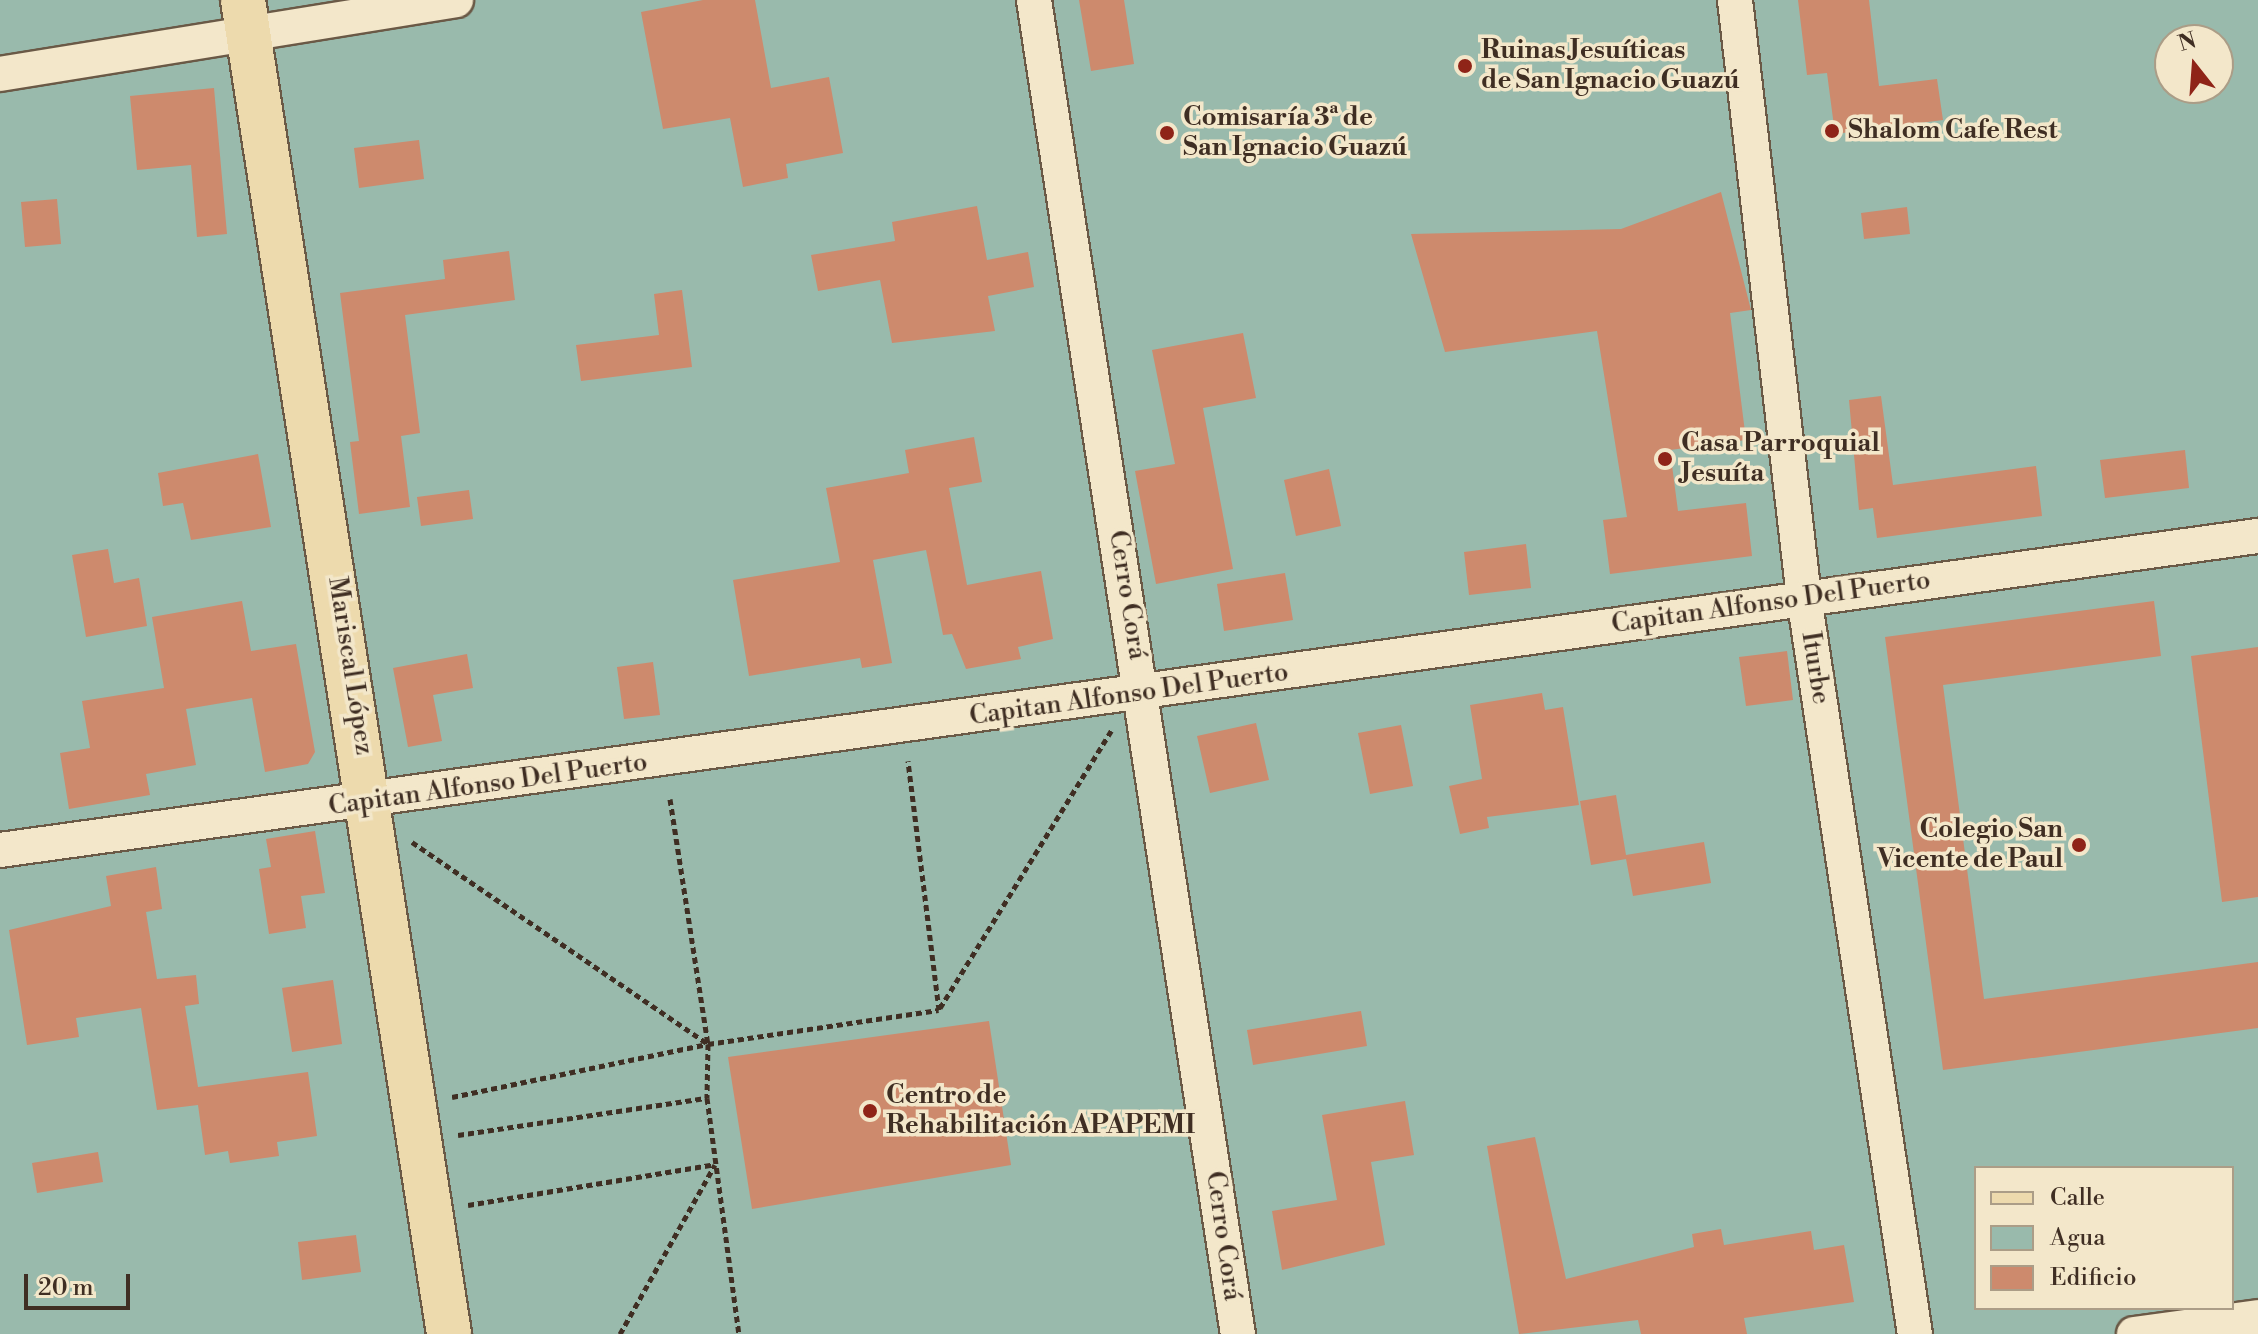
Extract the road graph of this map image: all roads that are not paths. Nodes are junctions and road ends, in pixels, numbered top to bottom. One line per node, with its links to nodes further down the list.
1 (456, 0): 4 (street)
2 (1034, 0): 8 (street, Cerro Corá)
3 (1735, 0): 7 (street, Iturbe)
4 (245, 18): 5 (street); 9 (main road, Mariscal López)
5 (0, 74)
6 (2258, 536): 7 (street, Capitan Alfonso Del Puerto)
7 (1804, 597): 8 (street, Capitan Alfonso Del Puerto); 14 (street, Iturbe)
8 (1143, 693): 9 (street, Capitan Alfonso Del Puerto); 13 (street, Cerro Corá)
9 (372, 802): 10 (street, Capitan Alfonso Del Puerto); 12 (main road, Mariscal López)
10 (0, 850)
11 (2258, 1317): 15 (street)
12 (449, 1334)
13 (1238, 1334)
14 (1915, 1334)
15 (2134, 1334)

